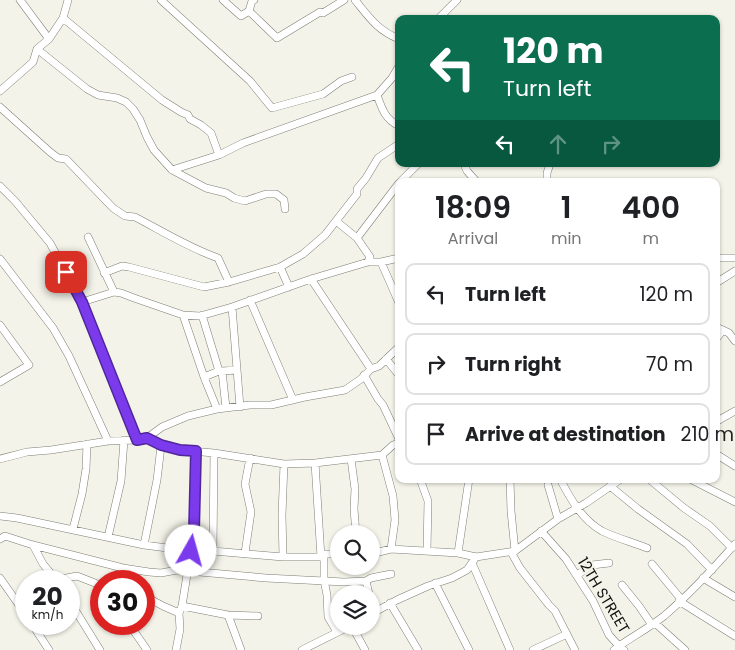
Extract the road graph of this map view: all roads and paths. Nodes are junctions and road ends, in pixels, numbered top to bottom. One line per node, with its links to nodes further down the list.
1 (20, 0): 13 (street)
2 (68, 0): 11 (street)
3 (161, 0): 16 (street)
4 (223, 0): 9 (street)
5 (254, 0): 9 (street)
6 (344, 0): 9 (street)
7 (355, 0): 12 (street)
8 (457, 0): 10 (street)
9 (249, 12)
10 (442, 15)
11 (63, 18): 13 (street); 22 (street)
12 (395, 37)
13 (48, 39): 14 (street)
14 (37, 49): 17 (street); 25 (street)
15 (395, 73): 18 (street)
16 (352, 78)
17 (0, 91)
18 (377, 95): 20 (street); 22 (street)
19 (0, 107): 45 (street)
20 (395, 123)
21 (395, 147): 31 (street)
22 (219, 154): 25 (street)
23 (415, 167): 26 (street)
24 (465, 167): 27 (street)
25 (172, 170): 30 (street)
26 (404, 178)
27 (473, 178)
28 (0, 186): 50 (street)
29 (395, 189): 33 (street)
30 (285, 209)
31 (336, 221): 33 (street); 40 (street)
32 (88, 237): 42 (street)
33 (357, 238): 38 (street)
34 (720, 258): 35 (street)
35 (735, 258)
36 (0, 259): 76 (street)
37 (395, 259): 39 (street)
38 (368, 262): 39 (street); 43 (street)
39 (381, 262): 48 (street)
40 (280, 267): 45 (street); 46 (street)
41 (735, 271): 44 (street)
42 (104, 273): 45 (street); 47 (street)
43 (311, 279): 46 (street); 59 (street)
44 (720, 280)
45 (229, 282)
46 (289, 287): 49 (street)
47 (114, 292): 50 (street); 52 (street)
48 (395, 294)
49 (250, 300): 51 (street); 66 (street)
50 (82, 302): 75 (street)
51 (232, 307): 53 (street); 60 (street)
52 (183, 315): 53 (street); 64 (street)
53 (202, 315): 62 (street)
54 (0, 326): 65 (street)
55 (720, 328): 56 (street)
56 (735, 341)
57 (395, 351): 58 (street)
58 (386, 359): 59 (street); 61 (street)
59 (371, 369): 63 (street)
60 (237, 370): 62 (street); 67 (street)
61 (395, 370)
62 (220, 371): 64 (street); 69 (street)
63 (364, 375): 66 (street); 72 (street)
64 (204, 377): 68 (street)
65 (0, 382)
66 (293, 400): 67 (street)
67 (240, 407): 69 (street)
68 (217, 408): 69 (street); 73 (street)
69 (226, 408)
70 (735, 411): 71 (street)
71 (720, 419)
72 (395, 430)
73 (147, 438): 75 (street); 77 (street)
74 (124, 440): 75 (street); 76 (street); 106 (street)
75 (137, 440)
76 (108, 441): 78 (street)
77 (155, 442): 80 (street); 109 (street)
78 (87, 444): 85 (street); 104 (street)
79 (395, 444): 82 (street)
80 (196, 451): 81 (street); 115 (street)
81 (214, 453): 84 (street); 113 (street)
82 (382, 454): 86 (street); 112 (street)
83 (720, 457): 89 (street)
84 (250, 458): 88 (street); 118 (street)
85 (0, 459)
86 (351, 459): 87 (street); 103 (street)
87 (315, 463): 88 (street); 121 (street)
88 (284, 464): 122 (street)
89 (735, 466)
90 (421, 483): 114 (street)
91 (467, 483): 119 (street)
92 (510, 483): 116 (street)
93 (562, 483): 100 (street)
94 (614, 483): 100 (street)
95 (616, 483): 127 (street)
96 (654, 483): 110 (street)
97 (698, 483): 99 (street)
98 (548, 486): 102 (street)
99 (735, 502)
100 (576, 508): 102 (street); 111 (street)
101 (0, 516): 104 (street)
102 (558, 519): 105 (street)
103 (355, 525)
104 (73, 529): 106 (street)
105 (541, 531): 116 (street); 130 (street, 12TH STREET)
106 (108, 537): 109 (street)
107 (0, 539): 108 (street)
108 (33, 545): 126 (street); 128 (street)
109 (144, 545): 115 (street)
110 (733, 546): 127 (street)
111 (647, 548)
112 (391, 549): 114 (street); 117 (street)
113 (213, 550): 115 (street); 118 (street)
114 (427, 550): 119 (street)
115 (191, 551): 128 (street)
116 (513, 551): 123 (street); 151 (street)
117 (380, 552)
118 (245, 553): 122 (street)
119 (458, 553): 123 (street)
120 (330, 555): 121 (street)
121 (322, 556): 122 (street); 133 (street)
122 (283, 557)
123 (474, 560): 135 (street); 168 (street)
124 (609, 563): 130 (street)
125 (652, 564): 140 (street)
126 (48, 570)
127 (712, 570): 132 (street)
128 (187, 572): 133 (street); 143 (street)
129 (391, 574): 134 (street)
130 (577, 575): 158 (street, 12TH STREET)
131 (0, 578): 139 (street)
132 (703, 578): 138 (street); 140 (street)
133 (324, 580): 134 (street); 149 (street)
134 (366, 581): 136 (street)
135 (435, 583): 142 (street); 167 (street)
136 (367, 585)
137 (622, 585): 150 (street)
138 (735, 597)
139 (15, 599)
140 (680, 600): 150 (street); 156 (street)
141 (155, 602): 145 (street)
142 (390, 603): 144 (street); 166 (street)
143 (182, 606): 145 (street); 146 (street)
144 (380, 608)
145 (179, 614): 162 (street)
146 (228, 615): 147 (street); 163 (street)
147 (258, 616)
148 (80, 618): 160 (street)
149 (330, 620)
150 (653, 624): 158 (street); 171 (street)
151 (567, 634): 169 (street); 170 (street)
152 (39, 635): 159 (street)
153 (137, 635): 161 (street)
154 (332, 635): 157 (street)
155 (356, 635): 165 (street)
156 (735, 636)
157 (311, 648): 164 (street)
158 (619, 649)
159 (49, 650)
160 (100, 650)
161 (147, 650)
162 (176, 650)
163 (241, 650)
164 (302, 650)
165 (365, 650)
166 (418, 650)
167 (469, 650)
168 (510, 650)
169 (534, 650)
170 (575, 650)
171 (685, 650)

